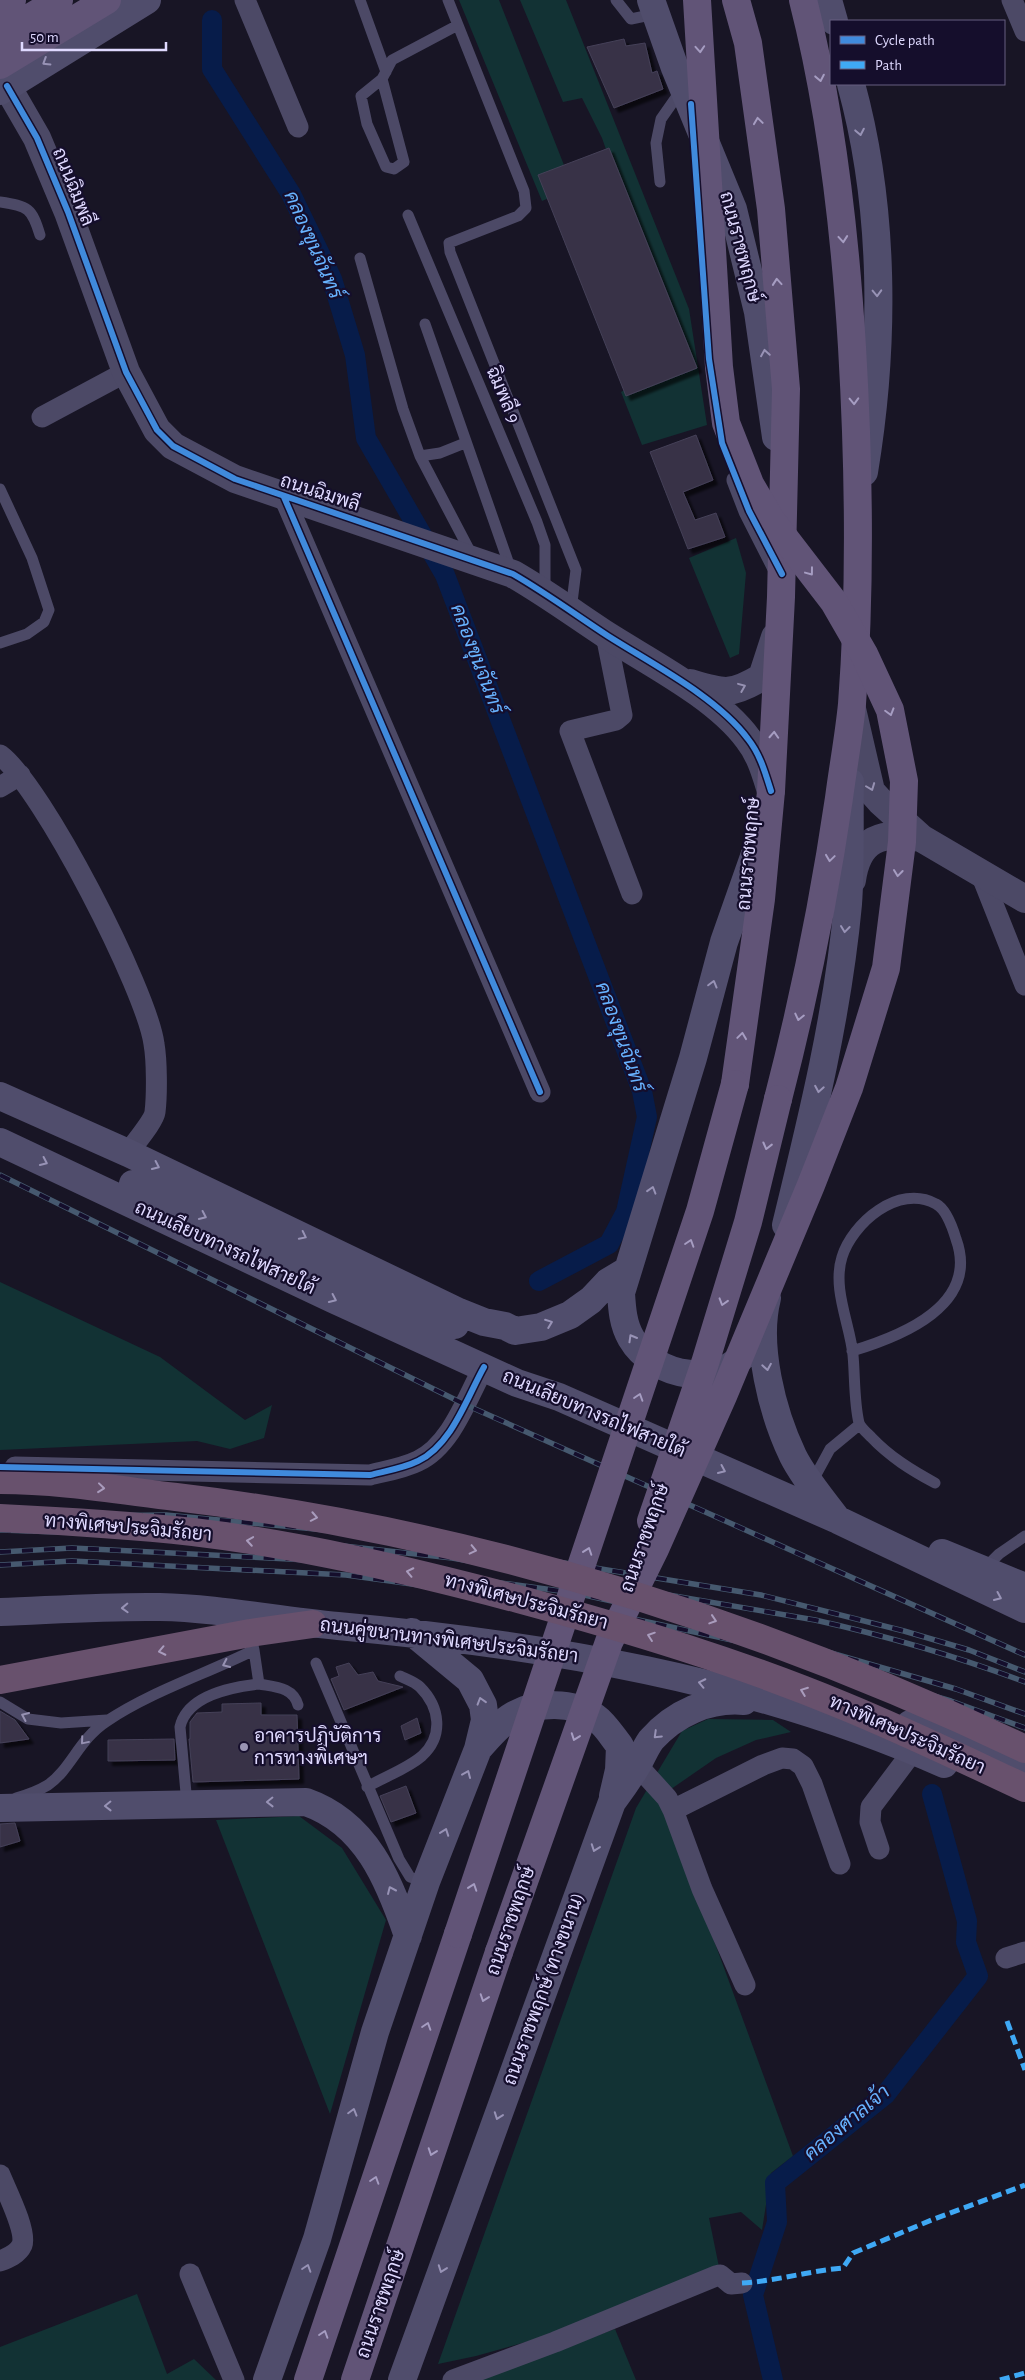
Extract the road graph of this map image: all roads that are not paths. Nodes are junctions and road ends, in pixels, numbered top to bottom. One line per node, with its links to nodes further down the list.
1 (12, 0): 14 (main road)
2 (59, 0): 19 (main road)
3 (107, 0): 21 (main road)
4 (147, 0): 21 (main road, one-way to 21)
5 (245, 0): 24 (street)
6 (360, 0): 20 (lane)
7 (448, 0): 16 (lane)
8 (616, 0): 15 (lane)
9 (697, 0): 87 (main road, one-way to 87, bridge)
10 (736, 0): 37 (main road, ถนนราชพฤกษ์, one-way to 10)
11 (803, 0): 17 (main road, ถนนราชพฤกษ์)
12 (828, 0): 17 (main road, ถนนราชพฤกษ์)
13 (1012, 0): 18 (street)
14 (0, 7)
15 (653, 7): 23 (main road, ถนนราชพฤกษ์)
16 (458, 25): 20 (lane); 43 (lane)
17 (822, 26): 38 (main road, ถนนราชพฤกษ์, one-way to 38)
18 (1025, 31)
19 (0, 36)
20 (384, 76): 20 (lane)
21 (2, 81): 31 (street, ถนนฉิมพลี)
22 (850, 85): 38 (main road, ถนนราชพฤกษ์, one-way to 38)
23 (687, 96): 25 (lane); 37 (main road, ถนนราชพฤกษ์, one-way to 23); 41 (street)
24 (298, 127)
25 (660, 182)
26 (0, 202): 28 (lane)
27 (408, 215): 42 (lane, ฉิมพลี 9)
28 (40, 235)
29 (360, 258): 34 (lane)
30 (424, 324): 33 (lane)
31 (126, 372): 32 (street); 36 (street, ถนนฉิมพลี)
32 (42, 417)
33 (465, 443): 34 (lane); 40 (lane)
34 (420, 456): 39 (lane)
35 (0, 489): 46 (lane)
36 (284, 497): 39 (street, ถนนฉิมพลี); 60 (street)
37 (784, 505): 41 (main road, ถนนราชพฤกษ์)
38 (858, 510): 48 (main road, ถนนราชพฤกษ์)
39 (469, 560): 40 (street, ถนนฉิมพลี)
40 (513, 574): 42 (street, ถนนฉิมพลี)
41 (782, 574): 44 (main road, ถนนราชพฤกษ์)
42 (545, 592): 43 (street, ถนนฉิมพลี)
43 (572, 610): 45 (street, ถนนฉิมพลี)
44 (780, 622): 47 (street, ถนนฉิมพลี, one-way to 44); 52 (main road, ถนนราชพฤกษ์, one-way to 44)
45 (606, 635): 47 (street, ถนนฉิมพลี); 56 (street)
46 (0, 642)
47 (679, 680): 52 (street, ถนนฉิมพลี)
48 (852, 706): 54 (street, one-way to 54); 58 (main road, ถนนราชพฤกษ์); 87 (main road, ถนนราชพฤกษ์, one-way to 87, bridge)
49 (0, 755): 50 (street)
50 (20, 775): 51 (street); 64 (street)
51 (0, 787)
52 (771, 791): 53 (main road, ถนนราชพฤกษ์)
53 (768, 818): 65 (main road, ถนนราชพฤกษ์, one-way to 53); 122 (main road, ถนนราชพฤกษ์, one-way to 53, bridge)
54 (921, 838): 55 (street); 58 (street)
55 (981, 874): 57 (street); 59 (street)
56 (632, 894)
57 (1025, 899)
58 (848, 903): 67 (main road, ถนนราชพฤกษ์, one-way to 67)
59 (1025, 984)
60 (540, 1092)
61 (0, 1096): 64 (main road)
62 (0, 1122): 66 (main road, one-way to 66)
63 (0, 1142): 70 (main road, ถนนเลียบทางรถไฟสายใต้, one-way to 70)
64 (128, 1152): 68 (main road, one-way to 68)
65 (628, 1270): 67 (main road, ถนนราชพฤกษ์, one-way to 65); 68 (main road, one-way to 65)
66 (402, 1309): 68 (main road); 71 (main road)
67 (762, 1319): 76 (main road, ถนนราชพฤกษ์, one-way to 76)
68 (515, 1331)
69 (852, 1351): 69 (lane); 72 (lane)
70 (484, 1367): 71 (main road, ถนนเลียบทางรถไฟสายใต้); 73 (street)
71 (559, 1397): 78 (main road, ถนนเลียบทางรถไฟสายใต้, one-way to 78)
72 (860, 1425): 75 (lane); 76 (lane)
73 (0, 1467)
74 (0, 1480): 98 (highway, ทางพิเศษประจิมรัถยา, one-way to 98, bridge)
75 (935, 1483)
76 (811, 1485): 78 (main road, ถนนราชพฤกษ์)
77 (0, 1518): 103 (highway, ทางพิเศษประจิมรัถยา, one-way to 77, bridge)
78 (848, 1525): 80 (main road); 82 (main road, ถนนเลียบทางรถไฟสายใต้, one-way to 82)
79 (1025, 1536): 80 (lane)
80 (984, 1569): 81 (main road)
81 (1025, 1587)
82 (1025, 1609)
83 (0, 1612): 84 (main road, ถนนคู่ขนานทางพิเศษประจิมรัถยา, one-way to 83)
84 (313, 1624): 85 (main road, ถนนคู่ขนานทางพิเศษประจิมรัถยา); 86 (highway)
85 (412, 1632): 93 (main road, ถนนคู่ขนานทางพิเศษประจิมรัถยา, one-way to 85); 97 (main road, one-way to 85)
86 (252, 1642): 90 (highway, one-way to 90); 91 (lane); 95 (lane, one-way to 95)
87 (609, 1642): 119 (main road, ถนนราชพฤกษ์, one-way to 119, bridge)
88 (316, 1663): 102 (lane)
89 (400, 1676): 102 (lane)
90 (0, 1680)
91 (259, 1684): 94 (lane); 107 (lane)
92 (0, 1702): 95 (lane, one-way to 92)
93 (783, 1704): 96 (main road, ถนนคู่ขนานทางพิเศษประจิมรัถยา); 100 (main road, ถนนราชพฤกษ์ (ทางขนาน), one-way to 100)
94 (298, 1706)
95 (107, 1720): 106 (lane, one-way to 106)
96 (851, 1726): 99 (main road, ถนนคู่ขนานทางพิเศษประจิมรัถยา); 101 (main road)
97 (478, 1749): 105 (main road); 112 (main road, one-way to 97)
98 (1025, 1750)
99 (913, 1751): 104 (main road, ถนนคู่ขนานทางพิเศษประจิมรัถยา); 110 (street)
100 (637, 1765): 105 (main road, ถนนราชพฤกษ์ (ทางขนาน)); 109 (street)
101 (1025, 1771)
102 (367, 1787): 112 (lane)
103 (1025, 1788)
104 (1025, 1801)
105 (612, 1802): 125 (main road, ถนนราชพฤกษ์ (ทางขนาน), one-way to 125)
106 (0, 1804)
107 (187, 1804): 108 (main road, one-way to 108); 113 (main road, one-way to 107)
108 (0, 1808)
109 (673, 1810): 111 (street); 114 (street)
110 (879, 1849)
111 (840, 1864)
112 (426, 1882): 113 (main road)
113 (408, 1936): 121 (main road, one-way to 113)
114 (745, 1985)
115 (0, 2174): 116 (street)
116 (0, 2261)
117 (190, 2274): 120 (street)
118 (742, 2283): 126 (street)
119 (380, 2306): 123 (main road, ถนนราชพฤกษ์); 124 (main road)
120 (234, 2380)
121 (267, 2380)
122 (308, 2380)
123 (355, 2380)
124 (366, 2380)
125 (402, 2380)
126 (453, 2380)

